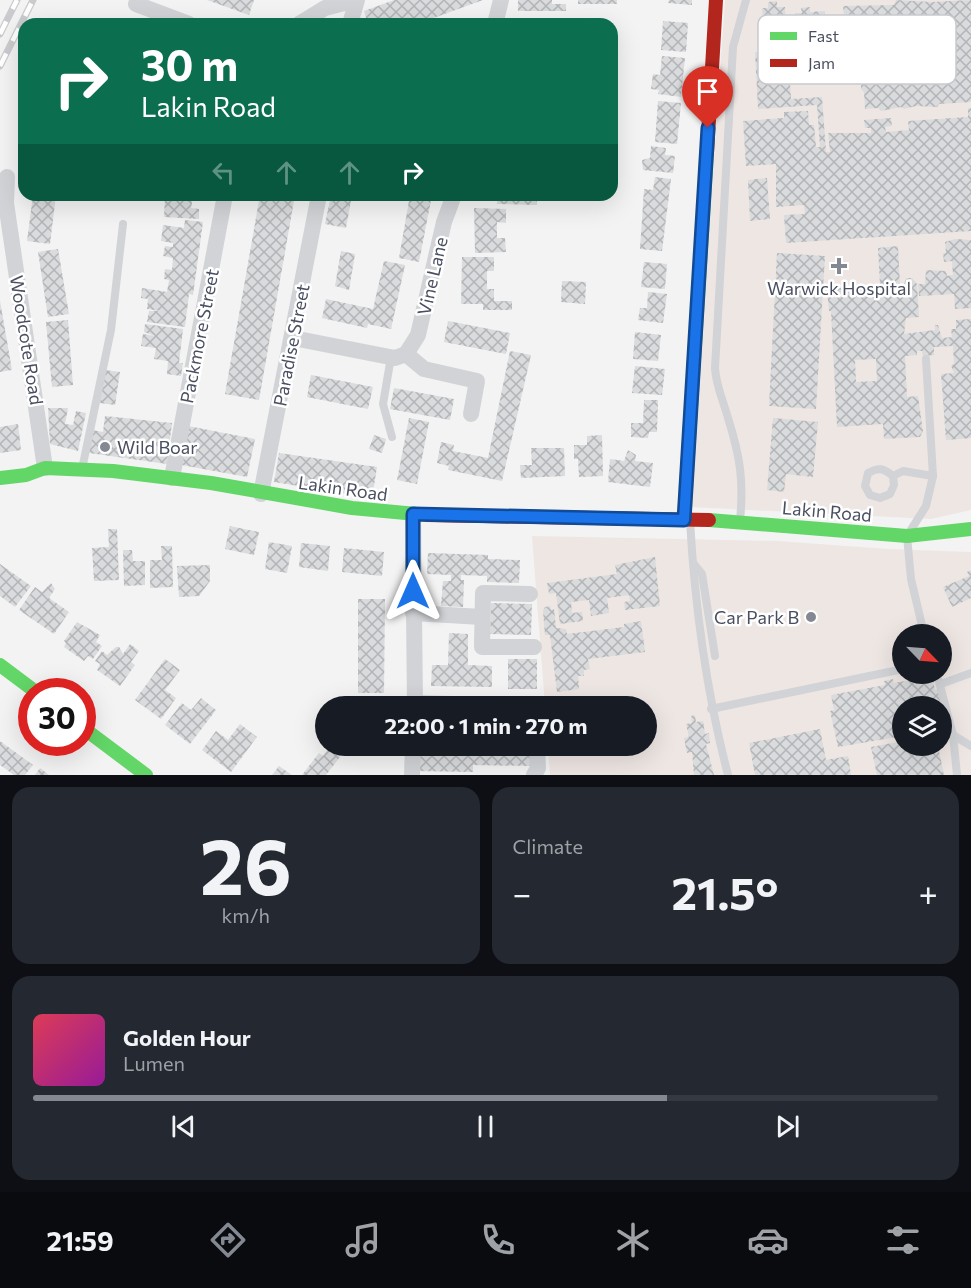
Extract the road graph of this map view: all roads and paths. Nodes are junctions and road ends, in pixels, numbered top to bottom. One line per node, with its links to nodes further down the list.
1 (356, 0): 7 (street); 8 (street)
2 (501, 0): 9 (street)
3 (716, 0): 28 (street)
4 (746, 0): 29 (lane)
5 (147, 4): 6 (street)
6 (176, 18)
7 (309, 18)
8 (352, 18)
9 (496, 18)
10 (4, 181): 20 (street, Woodcote Road)
11 (224, 201): 25 (street, Packmore Street)
12 (318, 201): 15 (street, Paradise Street)
13 (452, 201): 16 (street, Vine Lane)
14 (123, 224): 21 (lane)
15 (293, 338): 16 (street); 26 (street, Paradise Street)
16 (398, 355): 18 (street); 19 (lane)
17 (926, 359): 23 (lane)
18 (471, 414)
19 (392, 437)
20 (45, 468): 21 (street, Lakin Road); 24 (street, Lakin Road)
21 (82, 470): 25 (street, Lakin Road)
22 (893, 476): 23 (lane)
23 (933, 476): 31 (lane)
24 (0, 478)
25 (172, 478): 26 (street, Lakin Road)
26 (261, 494): 27 (street, Lakin Road)
27 (413, 514): 28 (street, Lakin Road); 34 (street)
28 (687, 520): 29 (street, Lakin Road); 32 (lane)
29 (740, 521): 31 (street, Lakin Road)
30 (971, 529): 31 (street, Lakin Road)
31 (907, 537): 36 (lane)
32 (693, 564): 38 (lane); 46 (lane)
33 (530, 594): 35 (street)
34 (413, 613): 35 (street); 45 (street)
35 (482, 617): 37 (street)
36 (922, 624)
37 (534, 647)
38 (715, 656)
39 (0, 664): 42 (street)
40 (892, 671): 46 (lane)
41 (971, 673): 43 (lane)
42 (18, 678)
43 (952, 680)
44 (941, 684): 47 (lane)
45 (415, 696)
46 (711, 710): 55 (lane)
47 (953, 735): 49 (lane); 56 (lane)
48 (96, 738): 52 (street)
49 (971, 746)
50 (413, 756): 53 (street)
51 (537, 756): 54 (street)
52 (146, 775)
53 (412, 775)
54 (534, 775)
55 (728, 775)
56 (957, 775)

